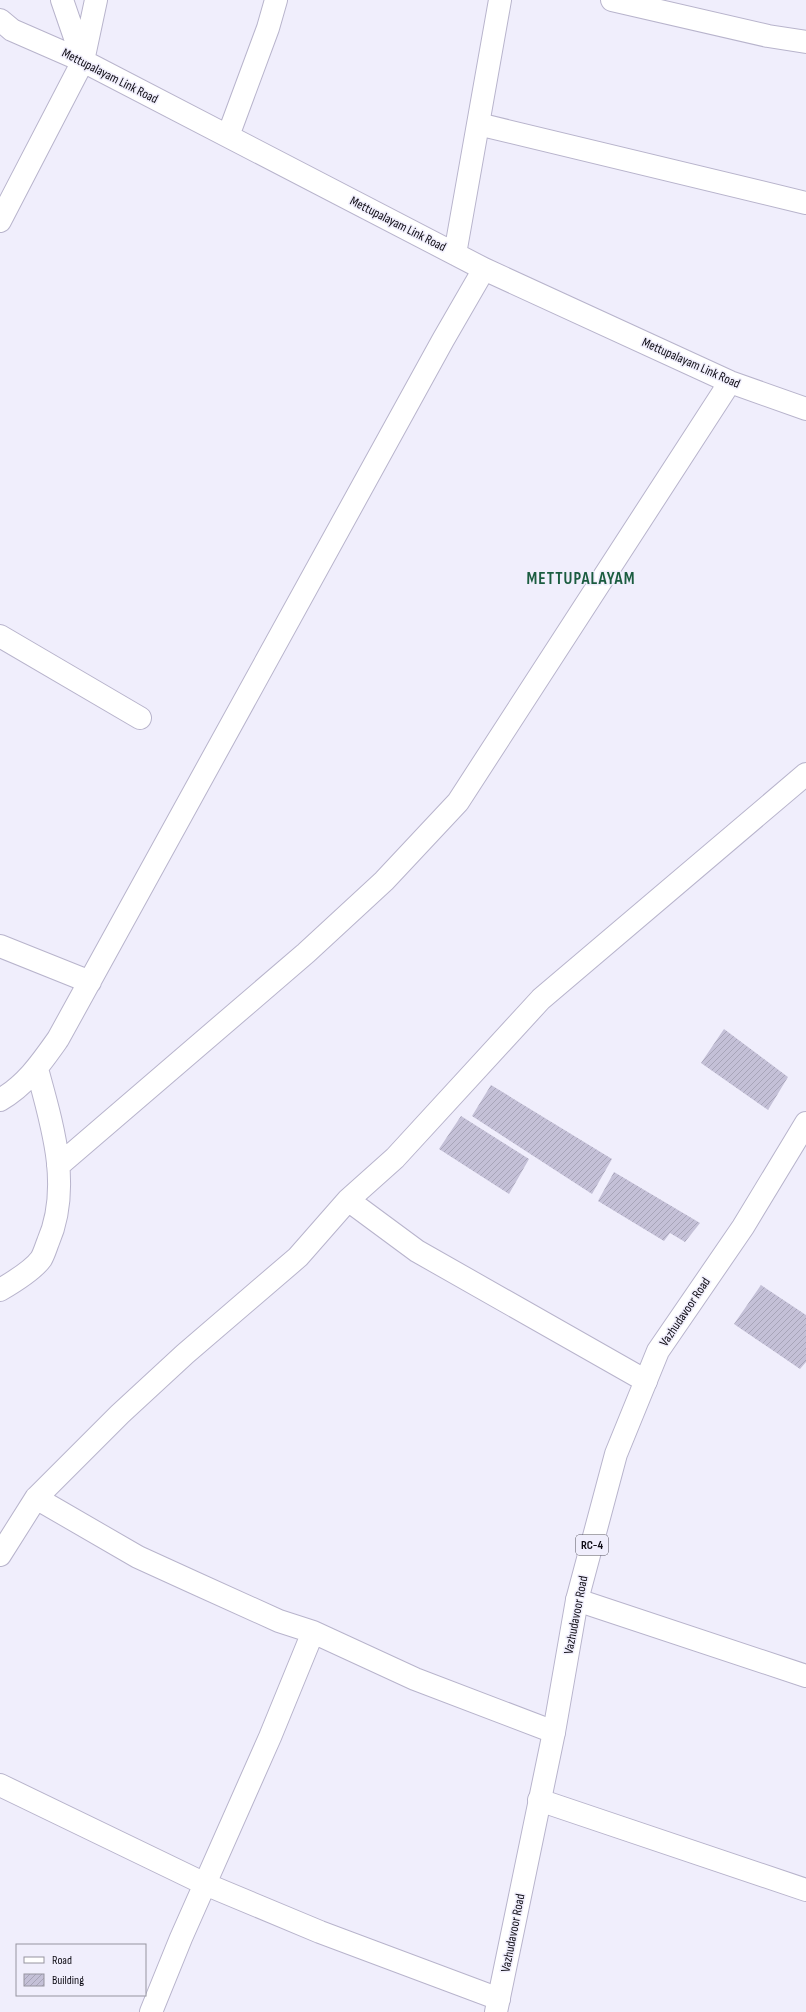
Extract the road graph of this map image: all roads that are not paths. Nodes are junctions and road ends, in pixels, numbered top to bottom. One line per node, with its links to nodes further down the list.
1 (62, 0): 8 (street)
2 (96, 0): 8 (street)
3 (276, 0): 10 (street)
4 (500, 0): 9 (street)
5 (612, 0): 7 (street)
6 (0, 20): 8 (street, Mettupalayam Link Road)
7 (806, 42)
8 (83, 61): 10 (street, Mettupalayam Link Road); 12 (street)
9 (478, 124): 11 (street); 13 (street)
10 (228, 136): 13 (street, Mettupalayam Link Road)
11 (806, 203)
12 (0, 221)
13 (455, 254): 14 (street, Mettupalayam Link Road)
14 (484, 269): 15 (street, Mettupalayam Link Road); 21 (street)
15 (730, 382): 16 (street, Mettupalayam Link Road); 25 (street)
16 (806, 410)
17 (0, 636): 18 (street)
18 (140, 718)
19 (806, 774): 26 (street)
20 (0, 946): 21 (street)
21 (90, 982): 22 (street)
22 (37, 1069): 23 (street); 25 (street)
23 (0, 1100)
24 (806, 1123): 28 (street, Vazhudavoor Road / RC-4)
25 (58, 1166): 27 (street)
26 (348, 1200): 28 (street); 29 (street)
27 (0, 1290)
28 (646, 1381): 31 (street, Vazhudavoor Road / RC-4)
29 (36, 1498): 30 (street); 32 (street)
30 (0, 1555)
31 (577, 1600): 33 (street); 34 (street, Vazhudavoor Road / RC-4)
32 (313, 1632): 34 (street); 37 (street)
33 (806, 1676)
34 (554, 1732): 36 (street, Vazhudavoor Road / RC-4)
35 (0, 1785): 37 (street)
36 (539, 1800): 38 (street); 39 (street, Vazhudavoor Road / RC-4)
37 (206, 1884): 39 (street); 40 (street)
38 (806, 1890)
39 (498, 2005)
40 (151, 2012)

